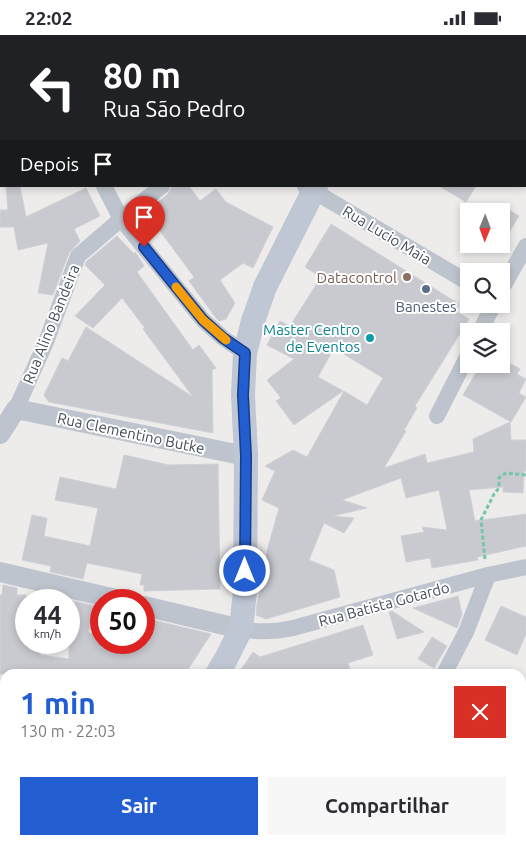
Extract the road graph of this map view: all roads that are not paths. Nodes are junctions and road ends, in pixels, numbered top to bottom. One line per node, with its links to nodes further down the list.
1 (105, 187): 4 (street)
2 (161, 187): 4 (street, Rua Alino Bandeira)
3 (311, 188): 7 (street, Rua Lucio Maia); 8 (main road)
4 (121, 219): 8 (street); 10 (street, Rua Alino Bandeira)
5 (526, 246): 6 (street)
6 (510, 274)
7 (460, 278)
8 (245, 353): 13 (main road)
9 (460, 371): 11 (street)
10 (16, 409): 12 (street, Rua Alino Bandeira); 13 (street, Rua Clementino Butke)
11 (437, 416)
12 (0, 434)
13 (246, 456): 19 (main road)
14 (526, 567): 16 (street, Rua Batista Gotardo)
15 (0, 572): 17 (street)
16 (488, 575): 19 (street, Rua Batista Gotardo); 21 (street)
17 (90, 593)
18 (155, 609): 19 (street)
19 (241, 629): 20 (main road)
20 (221, 669)
21 (447, 669)

